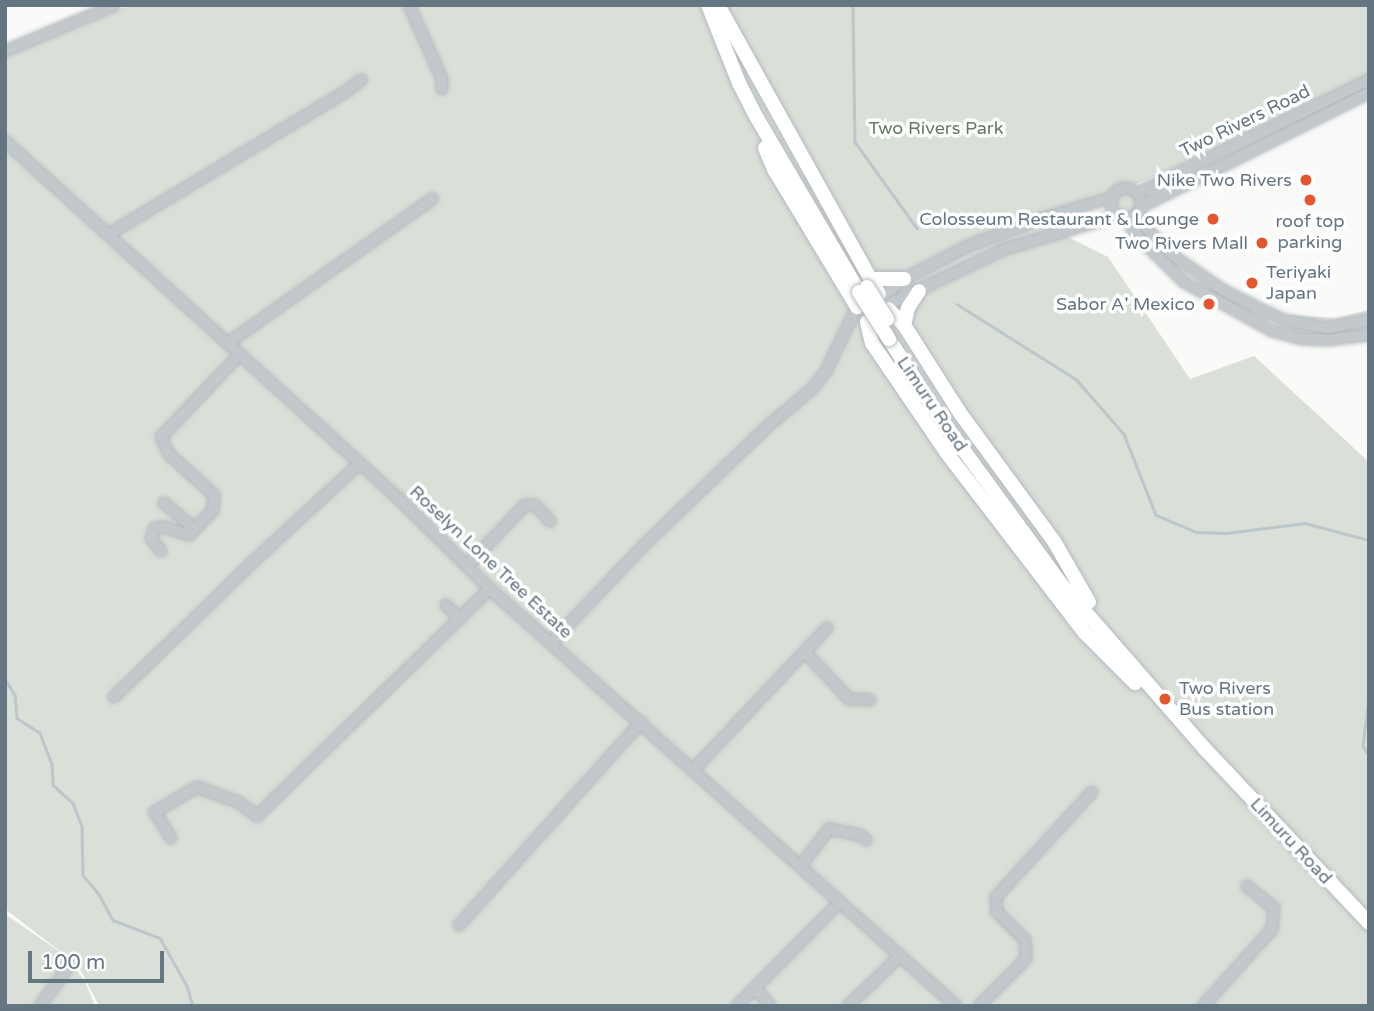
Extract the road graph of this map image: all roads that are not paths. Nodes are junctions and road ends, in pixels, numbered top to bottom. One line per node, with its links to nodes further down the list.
1 (115, 5): 4 (street)
2 (410, 5): 7 (street)
3 (713, 5): 21 (main road, Limuru Road); 21 (main road, Limuru Road)
4 (5, 51)
5 (361, 80): 17 (street)
6 (1369, 80): 10 (street, Two Rivers Road)
7 (442, 89)
8 (1369, 93): 11 (street, Two Rivers Road)
9 (5, 141): 17 (street, Roselyn Lone Tree Estate)
10 (1208, 158): 11 (street); 12 (street, Two Rivers Road)
11 (1215, 170): 15 (street, Two Rivers Road)
12 (1137, 193): 13 (street); 15 (street)
13 (1111, 198): 16 (street); 18 (street)
14 (432, 199): 26 (street)
15 (1140, 209): 16 (street); 22 (street)
16 (1121, 217): 20 (street); 25 (street)
17 (109, 234): 26 (street, Roselyn Lone Tree Estate)
18 (921, 270): 19 (street); 20 (street)
19 (904, 279): 21 (main road)
20 (925, 287): 21 (street); 24 (main road)
21 (874, 296): 23 (main road, Limuru Road); 23 (main road); 24 (main road, Limuru Road, bridge); 24 (main road, Limuru Road); 38 (street)
22 (1369, 320)
23 (867, 322): 44 (main road, Limuru Road)
24 (896, 333): 41 (main road, Limuru Road); 41 (main road, Limuru Road)
25 (1369, 335)
26 (228, 343): 27 (street, Roselyn Lone Tree Estate)
27 (240, 354): 28 (street, Roselyn Lone Tree Estate); 31 (street)
28 (359, 464): 33 (street, Roselyn Lone Tree Estate); 40 (street)
29 (164, 503): 31 (street)
30 (550, 521): 33 (street)
31 (195, 528): 32 (street)
32 (161, 551)
33 (467, 566): 34 (street, Roselyn Lone Tree Estate)
34 (490, 589): 36 (street); 38 (street, Roselyn Lone Tree Estate)
35 (446, 605): 36 (street)
36 (460, 619): 47 (street)
37 (827, 628): 39 (street)
38 (551, 643): 43 (street, Roselyn Lone Tree Estate)
39 (805, 652): 42 (street); 45 (street)
40 (114, 697)
41 (1162, 699): 44 (main road, Limuru Road)
42 (870, 700)
43 (641, 722): 45 (street, Roselyn Lone Tree Estate); 53 (street)
44 (1214, 758): 52 (main road, Limuru Road)
45 (694, 769): 49 (street, Roselyn Lone Tree Estate)
46 (1092, 792): 62 (street)
47 (172, 838)
48 (866, 840): 49 (street)
49 (800, 867): 51 (street, Roselyn Lone Tree Estate)
50 (1247, 886): 63 (street)
51 (839, 903): 54 (street, Roselyn Lone Tree Estate); 56 (street)
52 (1369, 923)
53 (459, 925)
54 (899, 957): 60 (street); 61 (street, Roselyn Lone Tree Estate)
55 (69, 966): 57 (street)
56 (755, 988): 58 (street); 59 (street)
57 (46, 1003)
58 (737, 1006)
59 (770, 1006)
60 (848, 1006)
61 (956, 1006)
62 (979, 1006)
63 (1203, 1006)

